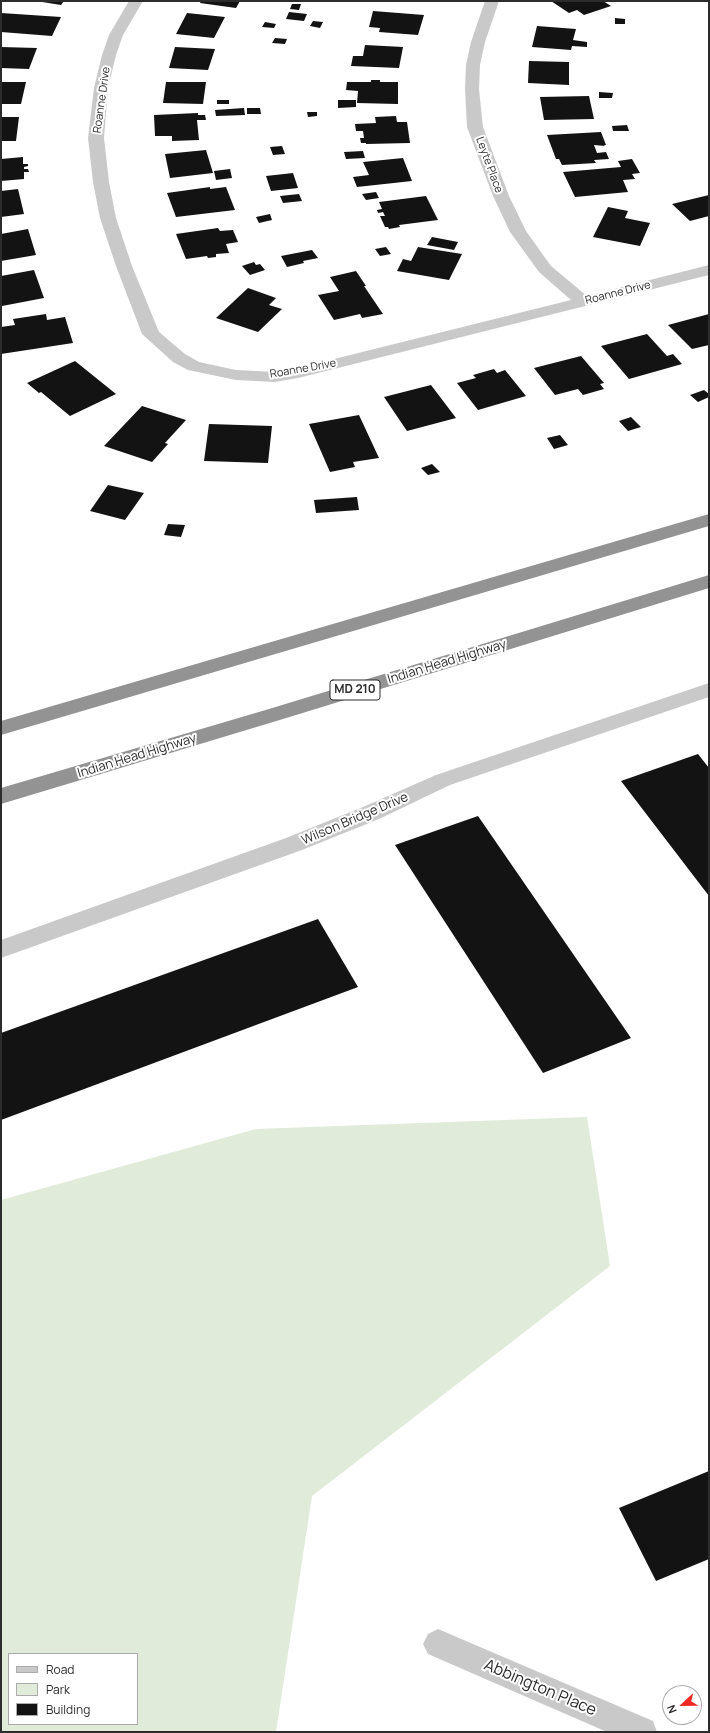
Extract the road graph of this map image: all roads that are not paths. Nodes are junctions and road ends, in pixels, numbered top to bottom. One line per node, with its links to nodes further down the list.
1 (136, 1): 4 (street, Roanne Drive)
2 (492, 1): 4 (street, Leyte Place)
3 (709, 270): 4 (street, Roanne Drive)
4 (583, 301)
5 (709, 520): 8 (highway)
6 (709, 581): 9 (highway, Indian Head Highway / MD 210)
7 (709, 690): 10 (street, Wilson Bridge Drive)
8 (1, 728)
9 (1, 796)
10 (1, 949)
11 (438, 1644): 12 (street, Abbington Place)
12 (642, 1732)

